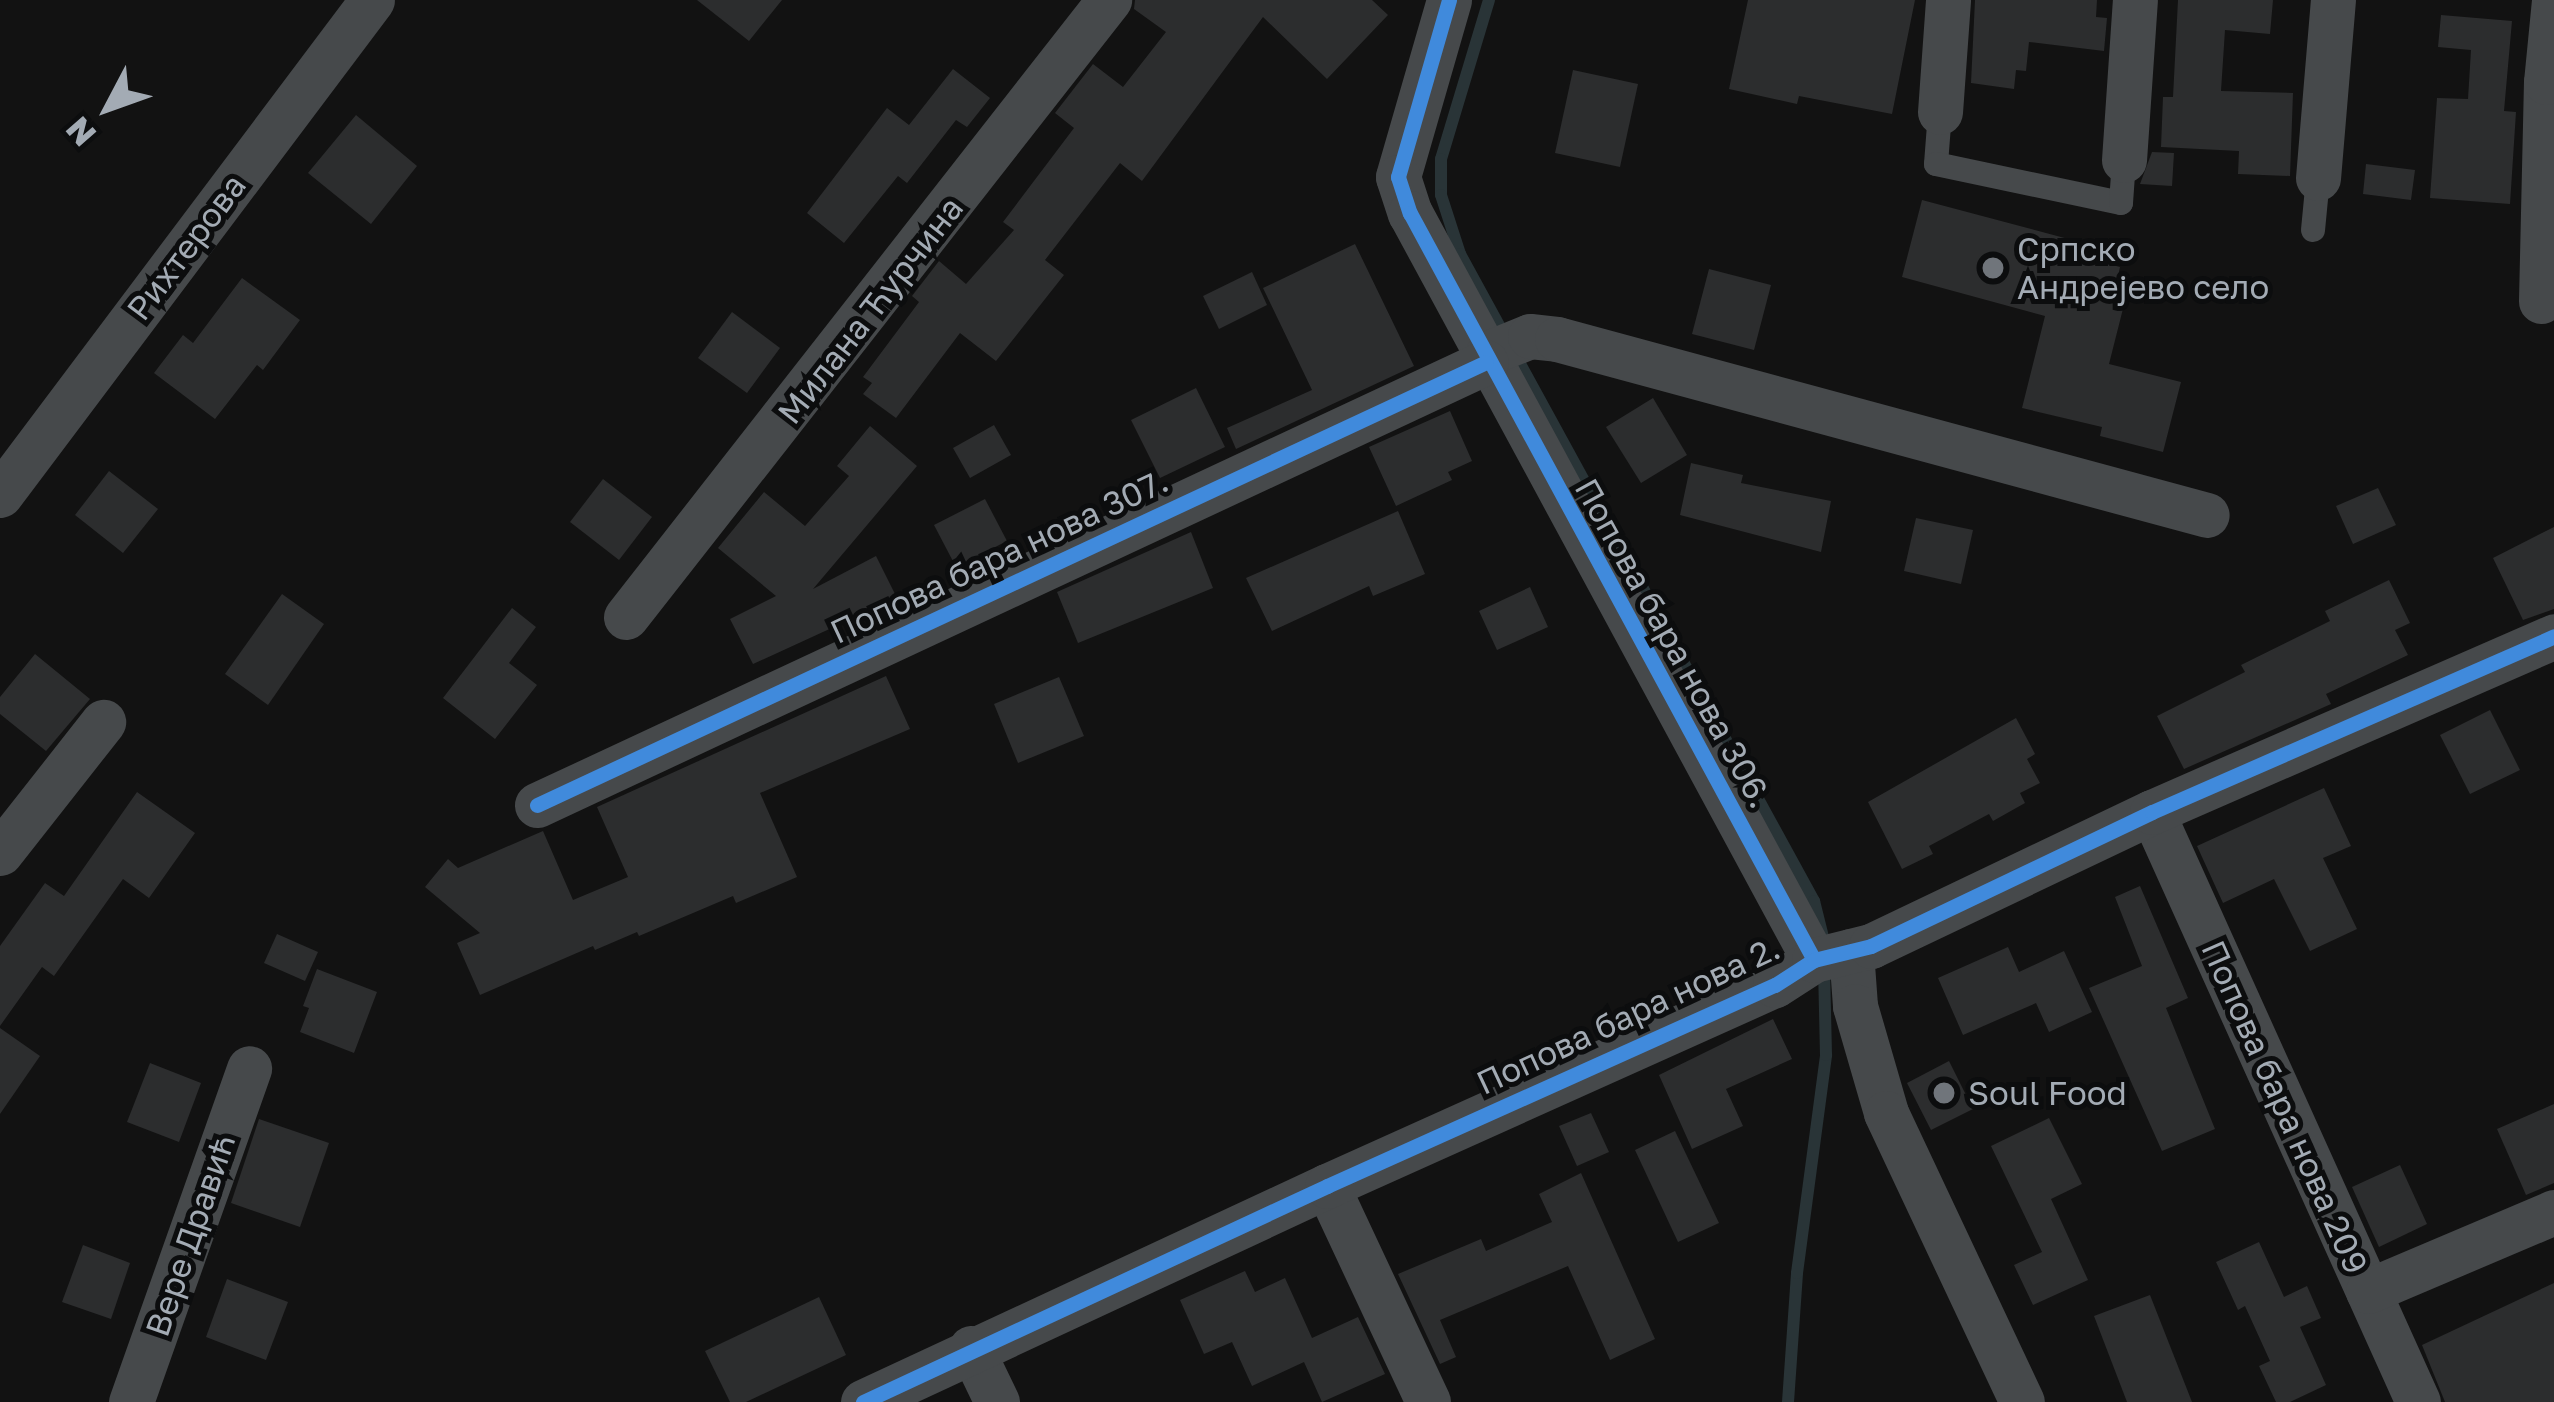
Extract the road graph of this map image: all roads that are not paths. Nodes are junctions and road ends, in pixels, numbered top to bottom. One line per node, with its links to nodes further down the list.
1 (372, 0): 14 (street, Рихтерова)
2 (1109, 0): 16 (street, Милана Ћурчина)
3 (1449, 0): 13 (street, Попова бара нова 306.)
4 (1948, 0): 8 (street)
5 (2134, 0): 9 (street)
6 (2333, 0): 10 (street)
7 (2554, 0): 12 (street)
8 (1940, 112): 9 (lane)
9 (2124, 160)
10 (2318, 178): 11 (lane)
11 (2313, 230)
12 (2541, 301)
13 (1499, 351): 15 (street); 19 (street, Попова бара нова 307.); 22 (street, Попова бара нова 306.)
14 (0, 495)
15 (2207, 515)
16 (626, 617)
17 (2554, 636): 20 (street, Попова бара нова 2.)
18 (103, 722): 21 (street)
19 (537, 805)
20 (2152, 812): 22 (street, Попова бара нова 2.); 26 (street, Попова бара нова 209)
21 (0, 854)
22 (1832, 955): 24 (street, Попова бара нова 2.); 32 (street)
23 (249, 1068): 28 (street, Вере Дравић)
24 (1327, 1186): 27 (street, Попова бара нова 2.); 31 (street)
25 (2554, 1212): 26 (street)
26 (2368, 1291): 33 (street, Попова бара нова 209)
27 (971, 1348): 29 (street, Попова бара нова 2.); 30 (street)
28 (131, 1402)
29 (863, 1402)
30 (997, 1402)
31 (1428, 1402)
32 (2022, 1402)
33 (2418, 1402)

